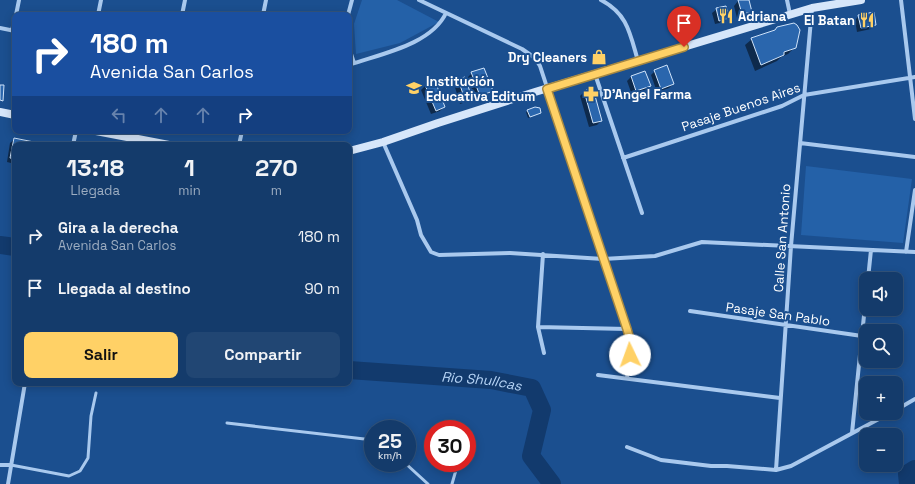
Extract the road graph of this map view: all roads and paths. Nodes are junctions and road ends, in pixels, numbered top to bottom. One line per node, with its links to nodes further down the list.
1 (19, 0): 12 (street)
2 (101, 0): 13 (street)
3 (185, 0): 14 (street)
4 (266, 0): 15 (street)
5 (352, 0): 16 (street)
6 (419, 0): 17 (street)
7 (601, 0): 21 (street)
8 (787, 0): 18 (street)
9 (861, 0): 11 (main road)
10 (901, 0): 24 (street)
11 (812, 8): 18 (main road); 26 (street, Calle San Antonio)
12 (17, 12)
13 (99, 12)
14 (183, 12)
15 (264, 12)
16 (349, 12)
17 (446, 13): 22 (street); 25 (street)
18 (790, 14): 21 (main road)
19 (0, 28): 20 (street)
20 (12, 31)
21 (638, 61): 23 (main road)
22 (352, 64)
23 (595, 74): 25 (main road); 36 (street)
24 (913, 78): 26 (street, Pasaje Buenos Aires); 29 (street)
25 (547, 89): 32 (main road); 44 (street)
26 (804, 95): 33 (street, Calle San Antonio); 36 (street, Pasaje Buenos Aires)
27 (0, 112): 28 (main road)
28 (12, 114)
29 (915, 119)
30 (112, 134): 31 (main road)
31 (154, 142)
32 (383, 142): 34 (main road); 43 (street)
33 (800, 143): 35 (street); 39 (street, Calle San Antonio)
34 (352, 150)
35 (915, 157)
36 (623, 158): 38 (street)
37 (915, 190): 41 (street)
38 (642, 213)
39 (790, 246): 40 (street); 44 (street); 47 (street, Calle San Antonio)
40 (871, 250): 41 (street); 45 (street)
41 (906, 252): 42 (street)
42 (915, 252)
43 (543, 254): 44 (street); 48 (street)
44 (603, 259): 49 (street)
45 (869, 272)
46 (690, 311): 47 (street, Pasaje San Pablo)
47 (785, 325): 50 (street, Pasaje San Pablo); 57 (street, Calle San Antonio)
48 (538, 327): 49 (street); 51 (street)
49 (627, 329): 54 (street)
50 (859, 336)
51 (544, 353)
52 (859, 365): 62 (street)
53 (598, 375): 54 (street)
54 (627, 378): 57 (street)
55 (24, 386): 66 (street)
56 (96, 393): 66 (lane)
57 (780, 398): 67 (street, Calle San Antonio)
58 (915, 399): 59 (street)
59 (903, 406)
60 (877, 420): 62 (street)
61 (227, 424): 63 (lane)
62 (852, 434): 67 (street)
63 (364, 439)
64 (627, 447): 67 (street)
65 (0, 465): 66 (street)
66 (11, 465): 70 (street)
67 (776, 470)
68 (415, 472): 71 (lane)
69 (455, 472): 72 (lane)
70 (8, 484)
71 (428, 484)
72 (452, 484)

